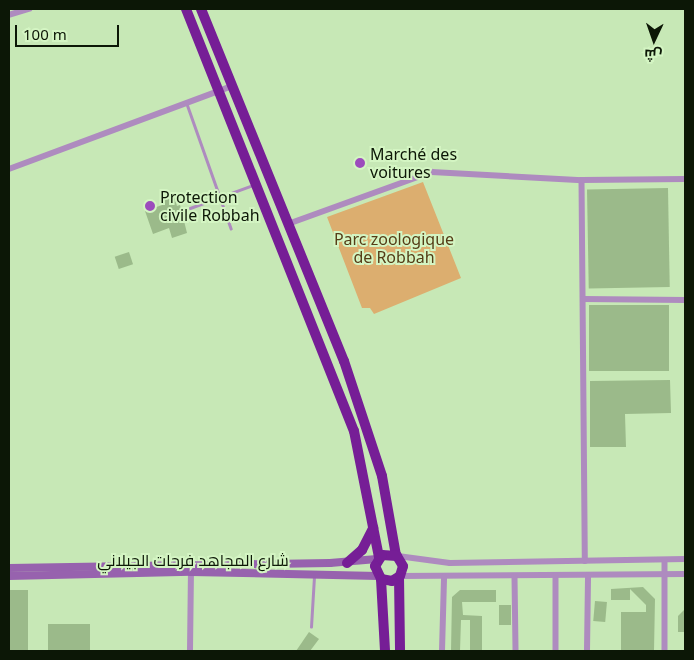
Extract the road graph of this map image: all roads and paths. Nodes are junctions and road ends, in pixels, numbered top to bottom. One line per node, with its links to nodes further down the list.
1 (29, 9): 4 (street)
2 (186, 9): 6 (highway)
3 (202, 9): 5 (highway)
4 (9, 15)
5 (232, 86): 6 (street); 14 (highway)
6 (220, 90): 7 (street); 11 (highway)
7 (187, 103): 8 (street); 12 (lane)
8 (9, 169)
9 (685, 179): 10 (street)
10 (582, 180): 14 (street); 16 (street)
11 (257, 183): 12 (lane); 18 (highway)
12 (220, 197): 13 (lane); 15 (lane)
13 (190, 208)
14 (288, 224): 19 (highway)
15 (231, 228)
16 (583, 299): 17 (street); 23 (street)
17 (685, 300)
18 (374, 524): 20 (highway); 24 (highway)
19 (397, 555): 20 (highway); 23 (street); 33 (highway)
20 (378, 558): 24 (street, شارع المجاهد فرحات الجيلاني); 35 (highway)
21 (685, 559): 22 (street)
22 (665, 560): 23 (street); 28 (street)
23 (585, 561)
24 (347, 563): 25 (street, شارع المجاهد فرحات الجيلاني)
25 (9, 568)
26 (192, 572): 27 (street, شارع المجاهد فرحات الجيلاني); 30 (street, شارع المجاهد فرحات الجيلاني); 38 (street)
27 (314, 573): 35 (street, شارع المجاهد فرحات الجيلاني); 37 (lane)
28 (665, 574): 29 (street); 32 (street); 45 (street)
29 (685, 574)
30 (9, 576)
31 (556, 576): 32 (street); 34 (street); 43 (street)
32 (588, 576): 44 (street)
33 (399, 577): 35 (highway); 36 (street); 40 (highway)
34 (515, 577): 36 (street); 42 (street)
35 (379, 578): 39 (highway)
36 (444, 578): 41 (street)
37 (311, 627)
38 (190, 651)
39 (385, 651)
40 (400, 651)
41 (442, 651)
42 (516, 651)
43 (556, 651)
44 (587, 651)
45 (665, 651)

